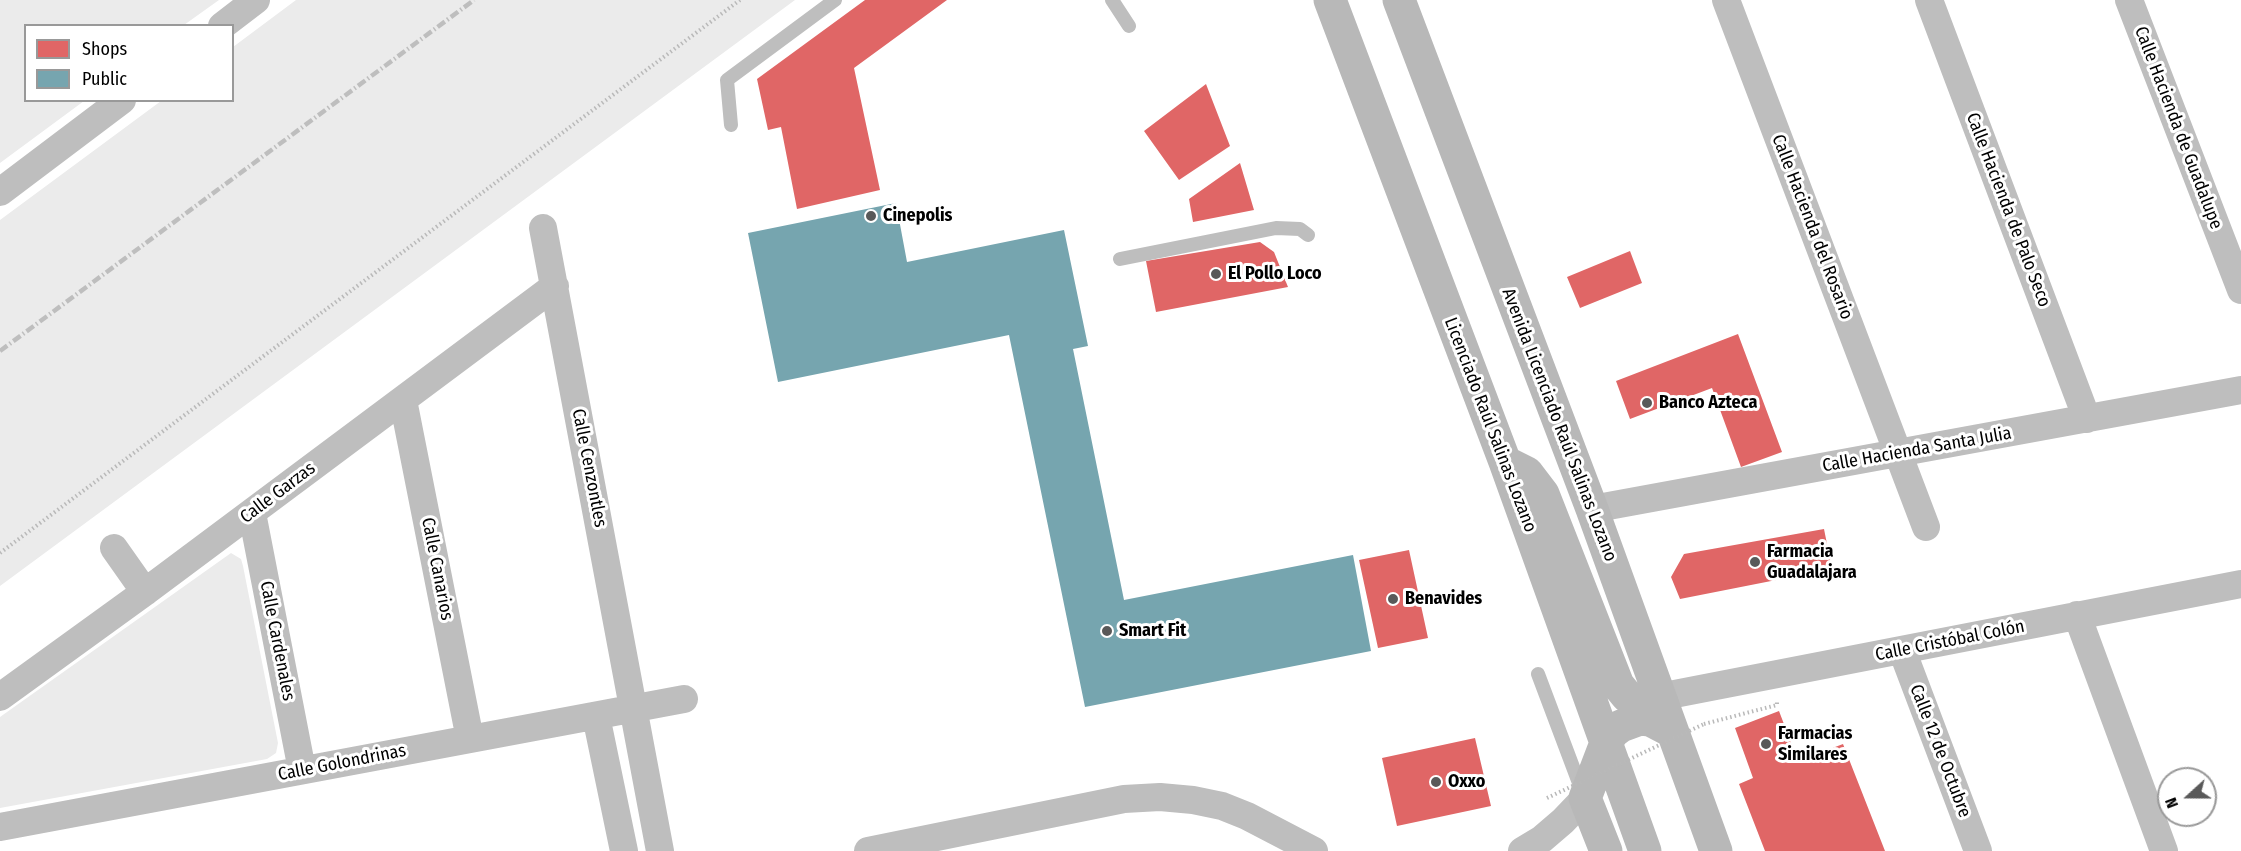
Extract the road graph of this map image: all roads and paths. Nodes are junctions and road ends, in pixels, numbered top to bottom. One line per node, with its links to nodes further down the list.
1 (256, 0): 10 (street)
2 (740, 0): 29 (path)
3 (835, 0): 13 (lane)
4 (1112, 0): 11 (lane)
5 (1330, 0): 24 (main road, Licenciado Raúl Salinas Lozano)
6 (1399, 0): 25 (main road, Avenida Licenciado Raúl Salinas Lozano)
7 (1726, 0): 23 (street, Calle Hacienda del Rosario)
8 (1929, 0): 22 (street, Calle Hacienda de Palo Seco)
9 (2129, 0): 19 (street, Calle Hacienda de Guadalupe)
10 (225, 24)
11 (1129, 26)
12 (119, 102): 14 (street)
13 (731, 125)
14 (0, 192)
15 (543, 228): 18 (street, Calle Cenzontles)
16 (1308, 235): 17 (lane)
17 (1120, 258)
18 (555, 286): 21 (street, Calle Garzas); 39 (street, Calle Cenzontles)
19 (2241, 290)
20 (2241, 390): 22 (street, Calle Hacienda Santa Julia)
21 (403, 400): 26 (street, Calle Garzas); 42 (street, Calle Canarios)
22 (2087, 419): 23 (street, Calle Hacienda Santa Julia)
23 (1898, 454): 25 (street, Calle Hacienda Santa Julia); 27 (street, Calle Hacienda del Rosario)
24 (1505, 462): 36 (main road); 43 (main road, Licenciado Raúl Salinas Lozano)
25 (1592, 510): 36 (main road, Avenida Licenciado Raúl Salinas Lozano)
26 (252, 513): 31 (street, Calle Garzas); 44 (street, Calle Cardenales)
27 (1926, 527)
28 (114, 548): 31 (street)
29 (0, 553)
30 (2241, 584): 32 (street, Calle Cristóbal Colón)
31 (145, 592): 35 (street, Calle Garzas)
32 (2077, 615): 33 (street, Calle Cristóbal Colón); 57 (street)
33 (1902, 650): 36 (street, Calle Cristóbal Colón); 56 (street, Calle 12 de Octubre)
34 (1538, 674): 46 (lane)
35 (0, 697)
36 (1659, 697): 41 (main road, Avenida Licenciado Raúl Salinas Lozano)
37 (684, 699): 39 (street, Calle Golondrinas)
38 (1777, 705): 45 (path, bridge)
39 (634, 709): 40 (street, Calle Golondrinas); 49 (street, Calle Cenzontles)
40 (596, 716): 42 (street, Calle Golondrinas); 48 (street)
41 (1671, 731): 43 (main road); 55 (main road, Avenida Licenciado Raúl Salinas Lozano)
42 (471, 739): 44 (street, Calle Golondrinas)
43 (1606, 743): 46 (main road); 54 (main road, Licenciado Raúl Salinas Lozano)
44 (303, 770): 47 (street, Calle Golondrinas)
45 (1547, 798)
46 (1585, 798): 52 (street); 53 (main road)
47 (0, 826)
48 (624, 851)
49 (660, 851)
50 (868, 851): 51 (street)
51 (1314, 851)
52 (1522, 851)
53 (1606, 851)
54 (1644, 851)
55 (1716, 851)
56 (1978, 851)
57 (2164, 851)

